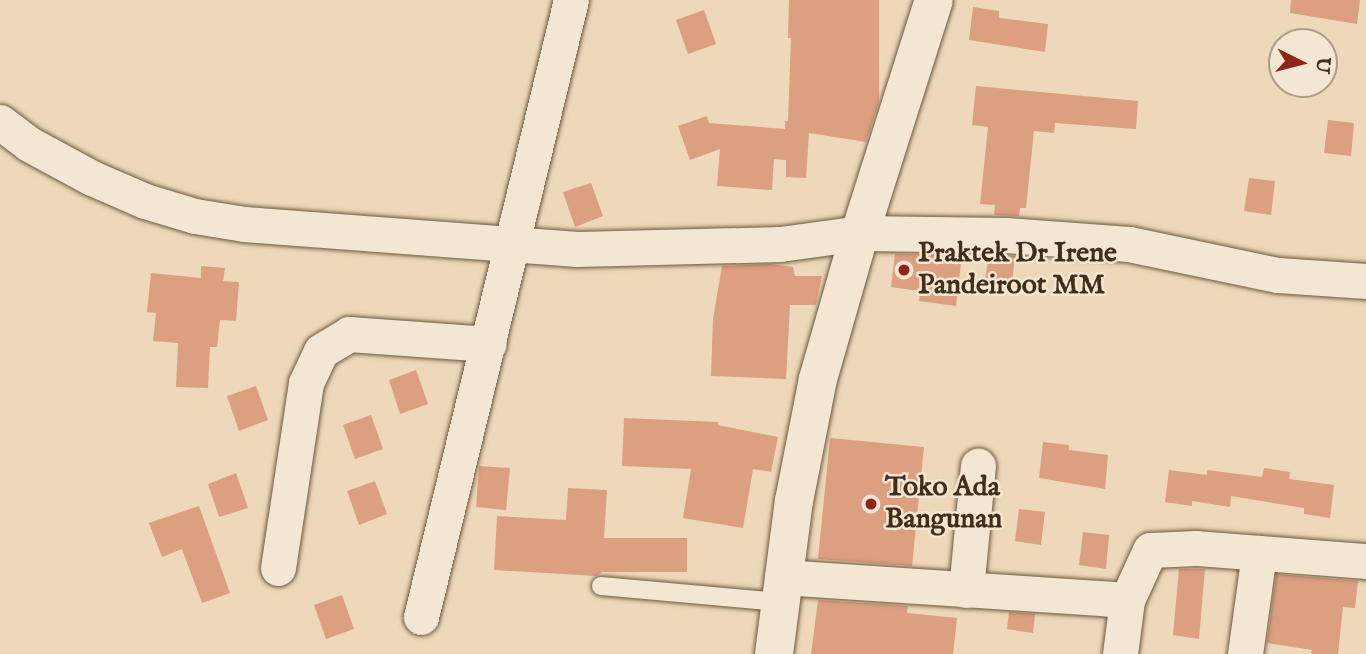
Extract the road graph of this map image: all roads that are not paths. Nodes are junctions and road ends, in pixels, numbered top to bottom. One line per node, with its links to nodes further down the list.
1 (571, 0): 5 (street)
2 (934, 0): 4 (main road)
3 (0, 122): 5 (street)
4 (860, 233): 5 (street); 6 (street); 13 (main road)
5 (514, 244): 7 (street)
6 (1366, 281)
7 (489, 344): 11 (street); 16 (street)
8 (978, 466): 14 (street)
9 (1259, 553): 10 (street); 15 (street); 19 (street)
10 (1366, 561)
11 (278, 568)
12 (601, 586): 13 (lane)
13 (781, 590): 14 (street); 17 (main road)
14 (966, 590): 15 (street)
15 (1127, 600): 18 (street)
16 (421, 617)
17 (774, 654)
18 (1120, 654)
19 (1245, 654)

